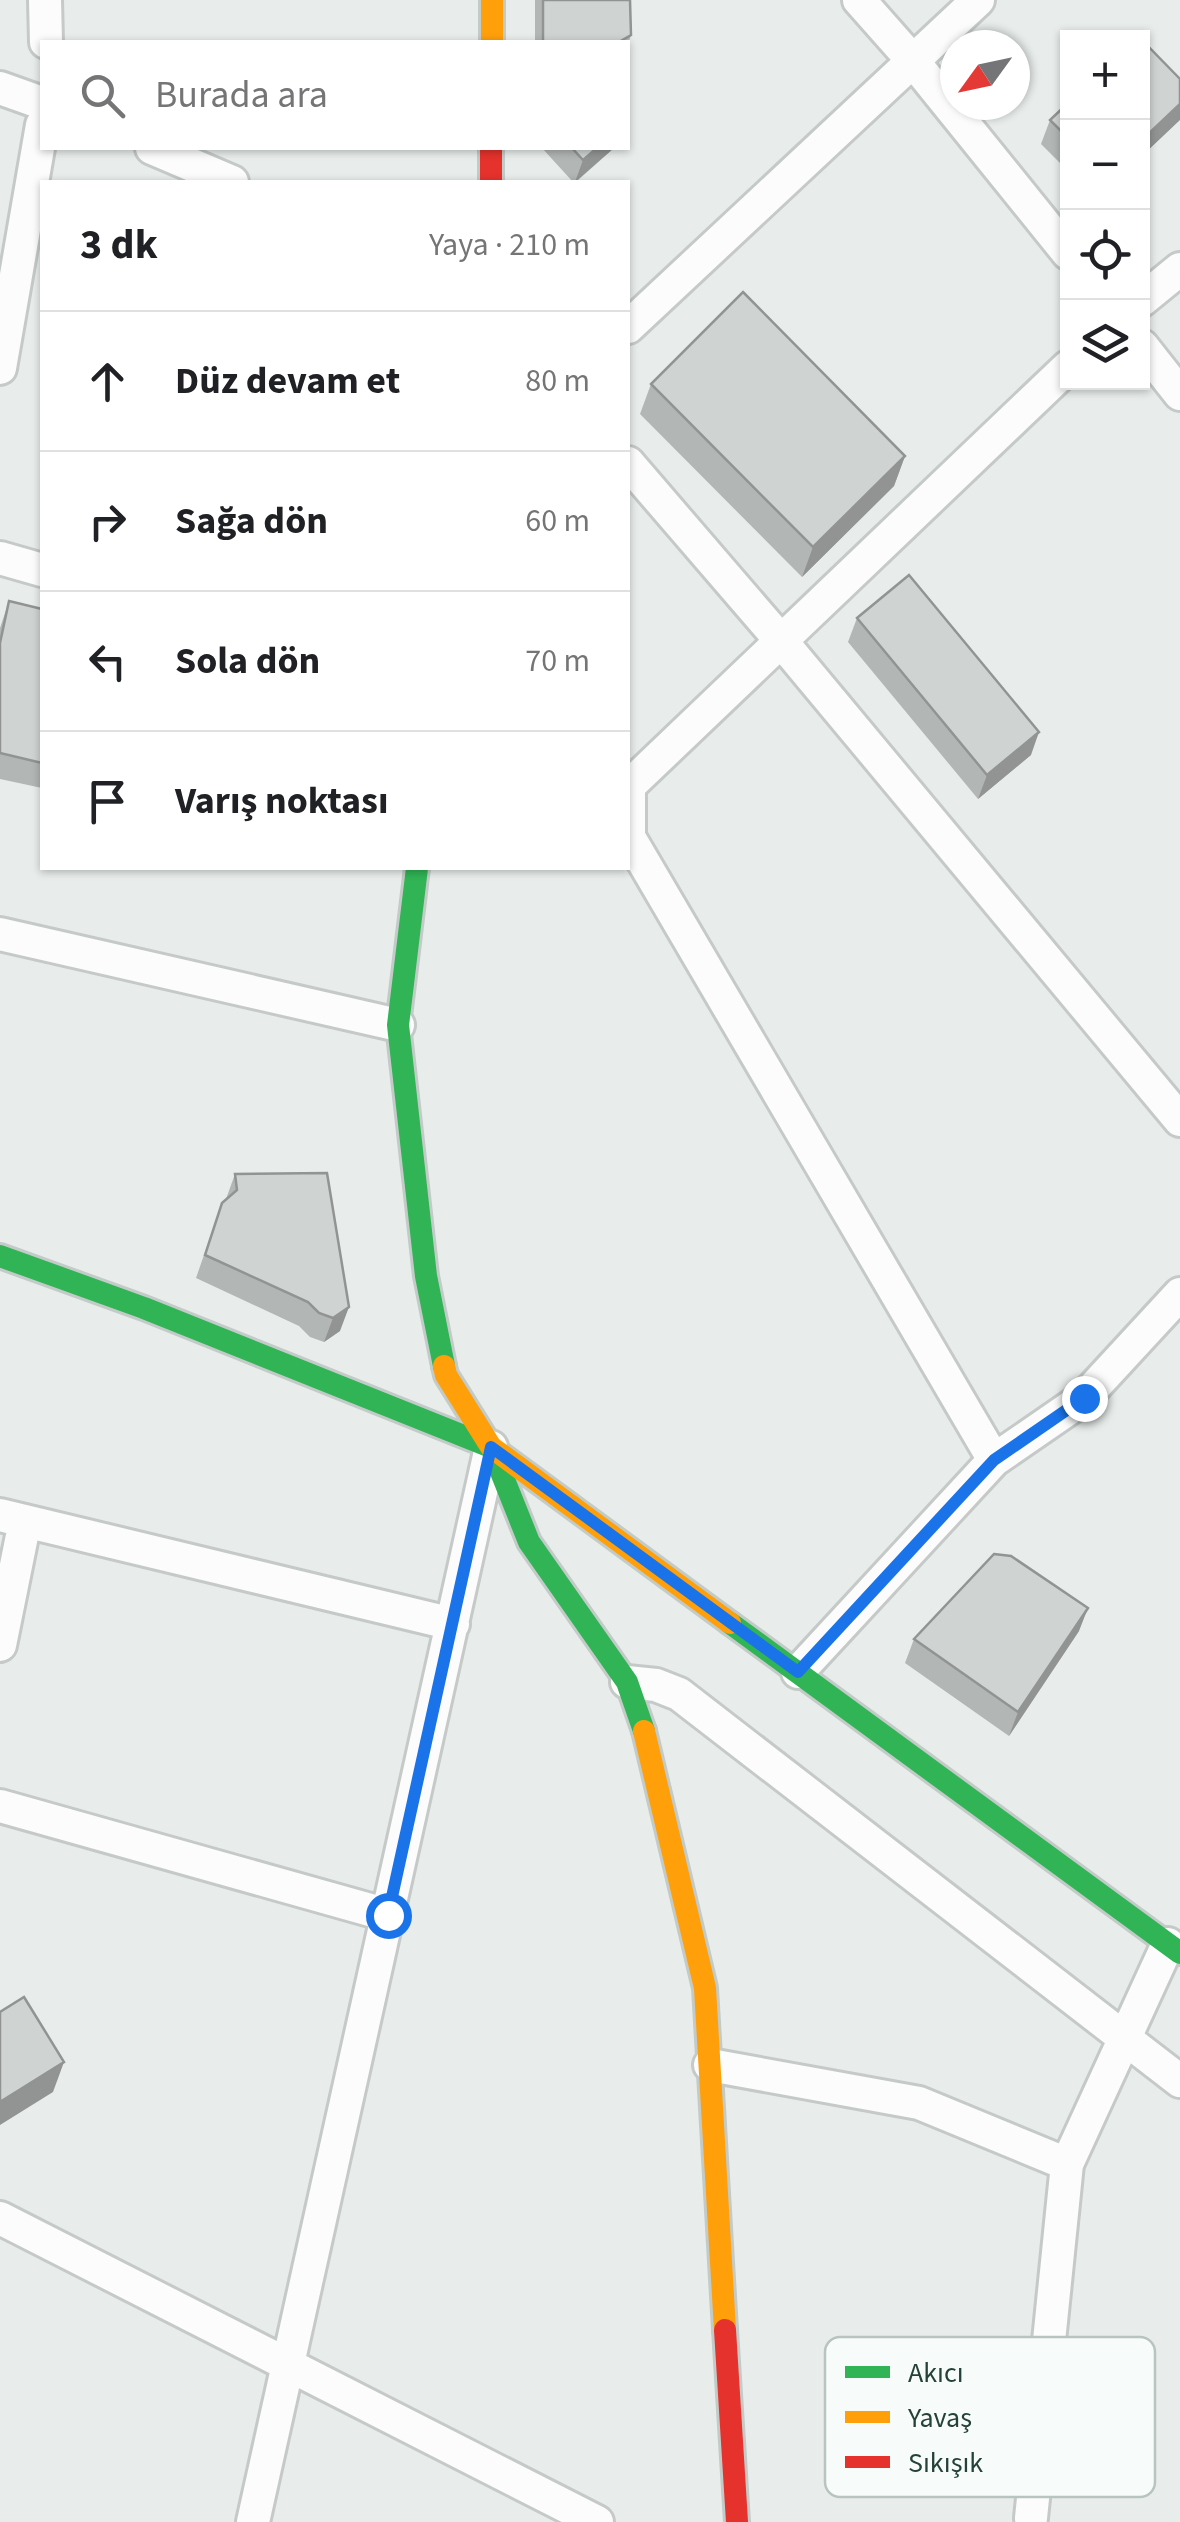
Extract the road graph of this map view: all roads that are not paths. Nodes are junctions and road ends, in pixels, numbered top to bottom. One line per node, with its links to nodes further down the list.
1 (45, 0): 5 (street)
2 (492, 0): 6 (street)
3 (859, 0): 7 (street)
4 (978, 0): 7 (street)
5 (46, 40)
6 (492, 40)
7 (913, 61): 15 (street); 18 (street)
8 (0, 88): 9 (street)
9 (40, 102)
10 (40, 138): 20 (street)
11 (157, 150): 13 (street)
12 (491, 150): 14 (street)
13 (227, 180)
14 (491, 180)
15 (1060, 243)
16 (1180, 270): 17 (street)
17 (1150, 294)
18 (630, 325)
19 (1150, 356): 22 (street)
20 (0, 368)
21 (1060, 375): 26 (street)
22 (1180, 394)
23 (630, 466): 26 (street)
24 (0, 558): 25 (street)
25 (40, 569)
26 (782, 642): 27 (street); 32 (street)
27 (630, 785)
28 (630, 839): 36 (street)
29 (417, 870): 31 (street)
30 (0, 934): 31 (street)
31 (398, 1026): 35 (street)
32 (1180, 1120)
33 (0, 1256): 35 (street)
34 (1180, 1294): 36 (street)
35 (491, 1447): 38 (street); 40 (street); 41 (street)
36 (994, 1460): 40 (street)
37 (13, 1518): 38 (street); 39 (street)
38 (453, 1624): 43 (street)
39 (0, 1646)
40 (798, 1672): 44 (street)
41 (627, 1682): 45 (street); 46 (street)
42 (0, 1806): 43 (street)
43 (388, 1915): 51 (street)
44 (1174, 1949): 45 (street)
45 (1126, 2039): 47 (street); 48 (street)
46 (710, 2065): 48 (street); 56 (street)
47 (1180, 2081)
48 (1067, 2164): 50 (street)
49 (0, 2218): 51 (street)
50 (1049, 2337)
51 (287, 2364): 54 (street); 55 (street)
52 (1033, 2497): 53 (street)
53 (1031, 2518)
54 (254, 2522)
55 (598, 2522)
56 (738, 2522)

